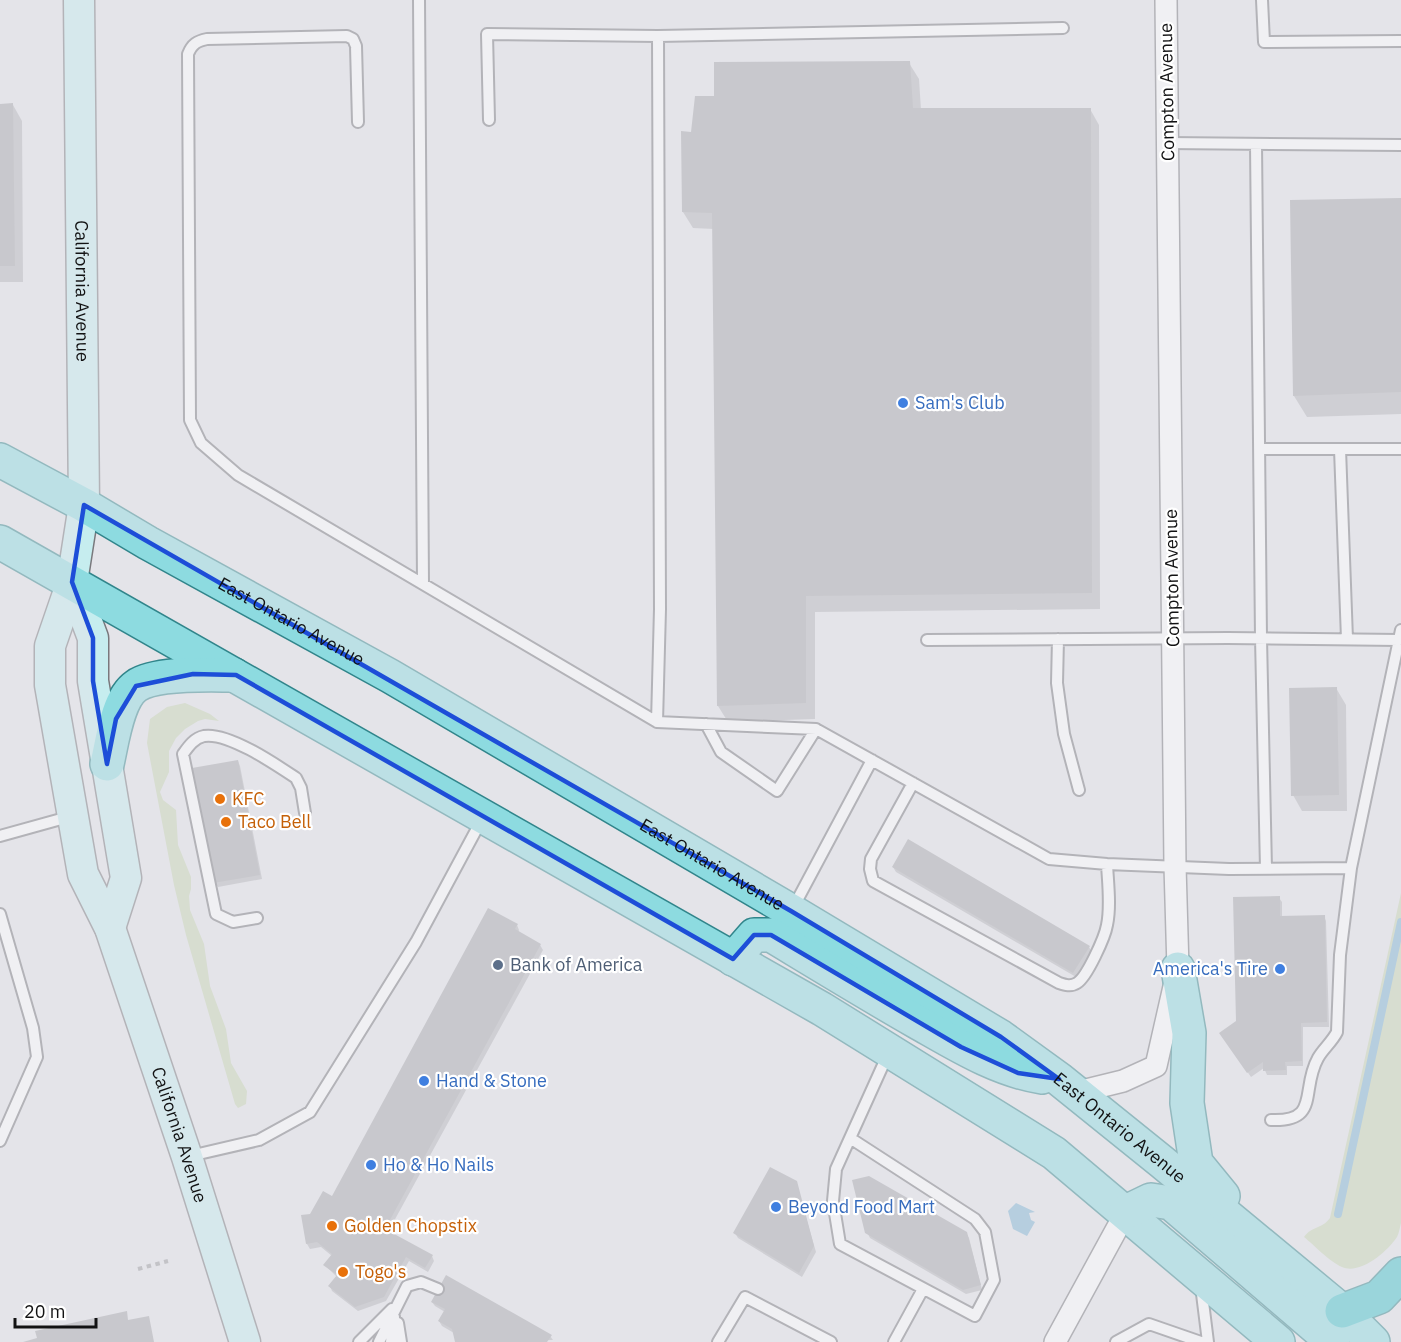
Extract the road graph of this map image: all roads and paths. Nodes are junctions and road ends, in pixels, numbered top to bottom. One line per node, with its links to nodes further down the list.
1 (79, 0): 17 (main road, California Avenue)
2 (419, 0): 20 (lane)
3 (1166, 0): 10 (street, Compton Avenue)
4 (1262, 0): 7 (lane)
5 (1063, 28): 6 (lane)
6 (658, 36): 8 (lane); 28 (lane)
7 (1401, 40)
8 (489, 120)
9 (358, 122): 20 (lane)
10 (1167, 143): 11 (lane); 24 (street, Compton Avenue)
11 (1256, 144): 12 (lane); 14 (lane)
12 (1401, 145)
13 (1401, 448): 15 (lane)
14 (1259, 449): 15 (lane); 22 (lane)
15 (1340, 449): 25 (lane)
16 (0, 460): 17 (main road, East Ontario Avenue)
17 (84, 505): 19 (main road, California Avenue); 43 (main road, East Ontario Avenue)
18 (0, 542): 19 (main road)
19 (72, 582): 27 (main road); 32 (main road, California Avenue); 36 (main road, California Avenue)
20 (423, 583): 28 (lane)
21 (1400, 635): 25 (lane); 41 (lane)
22 (1261, 638): 24 (lane); 25 (lane); 42 (lane)
23 (1058, 639): 24 (lane); 26 (lane); 34 (lane)
24 (1173, 639): 40 (street, Compton Avenue)
25 (1347, 639)
26 (927, 640)
27 (236, 675): 32 (main road); 37 (main road)
28 (657, 722): 29 (lane)
29 (706, 724): 30 (lane); 30 (lane)
30 (816, 729): 31 (lane)
31 (872, 760): 33 (lane); 43 (lane)
32 (107, 764): 46 (main road, California Avenue)
33 (913, 783): 39 (lane); 39 (lane)
34 (1079, 790)
35 (305, 813): 45 (lane)
36 (73, 816): 38 (lane); 46 (main road, California Avenue)
37 (484, 816): 47 (main road); 54 (lane)
38 (0, 836)
39 (1107, 864): 40 (lane)
40 (1175, 866): 42 (lane); 48 (street, Compton Avenue)
41 (1351, 868): 42 (lane); 51 (lane)
42 (1266, 869)
43 (791, 911): 50 (main road, East Ontario Avenue)
44 (0, 914): 53 (lane)
45 (257, 918)
46 (110, 928): 54 (main road, California Avenue)
47 (733, 959): 49 (main road); 50 (main road)
48 (1178, 969): 50 (street, Compton Avenue); 56 (main road)
49 (890, 1051): 52 (lane); 55 (main road)
50 (1066, 1086): 56 (main road, East Ontario Avenue)
51 (1271, 1120)
52 (850, 1138): 61 (lane); 61 (lane)
53 (0, 1141)
54 (187, 1157): 65 (main road, California Avenue)
55 (1126, 1212): 59 (main road); 73 (street); 78 (main road)
56 (1271, 1252): 64 (main road, East Ontario Avenue)
57 (168, 1261): 58 (path)
58 (138, 1269)
59 (1199, 1274): 76 (lane); 77 (main road)
60 (1401, 1274): 64 (highway)
61 (923, 1288): 72 (lane)
62 (438, 1289): 63 (lane)
63 (396, 1305): 66 (lane); 67 (lane); 68 (lane); 69 (lane)
64 (1342, 1311): 79 (main road, East Ontario Avenue)
65 (245, 1342)
66 (359, 1342)
67 (379, 1342)
68 (391, 1342)
69 (400, 1342)
70 (718, 1342): 71 (lane)
71 (831, 1342)
72 (894, 1342)
73 (1055, 1342)
74 (1116, 1342): 75 (lane)
75 (1201, 1342)
76 (1208, 1342)
77 (1278, 1342)
78 (1333, 1342)
79 (1373, 1342)

